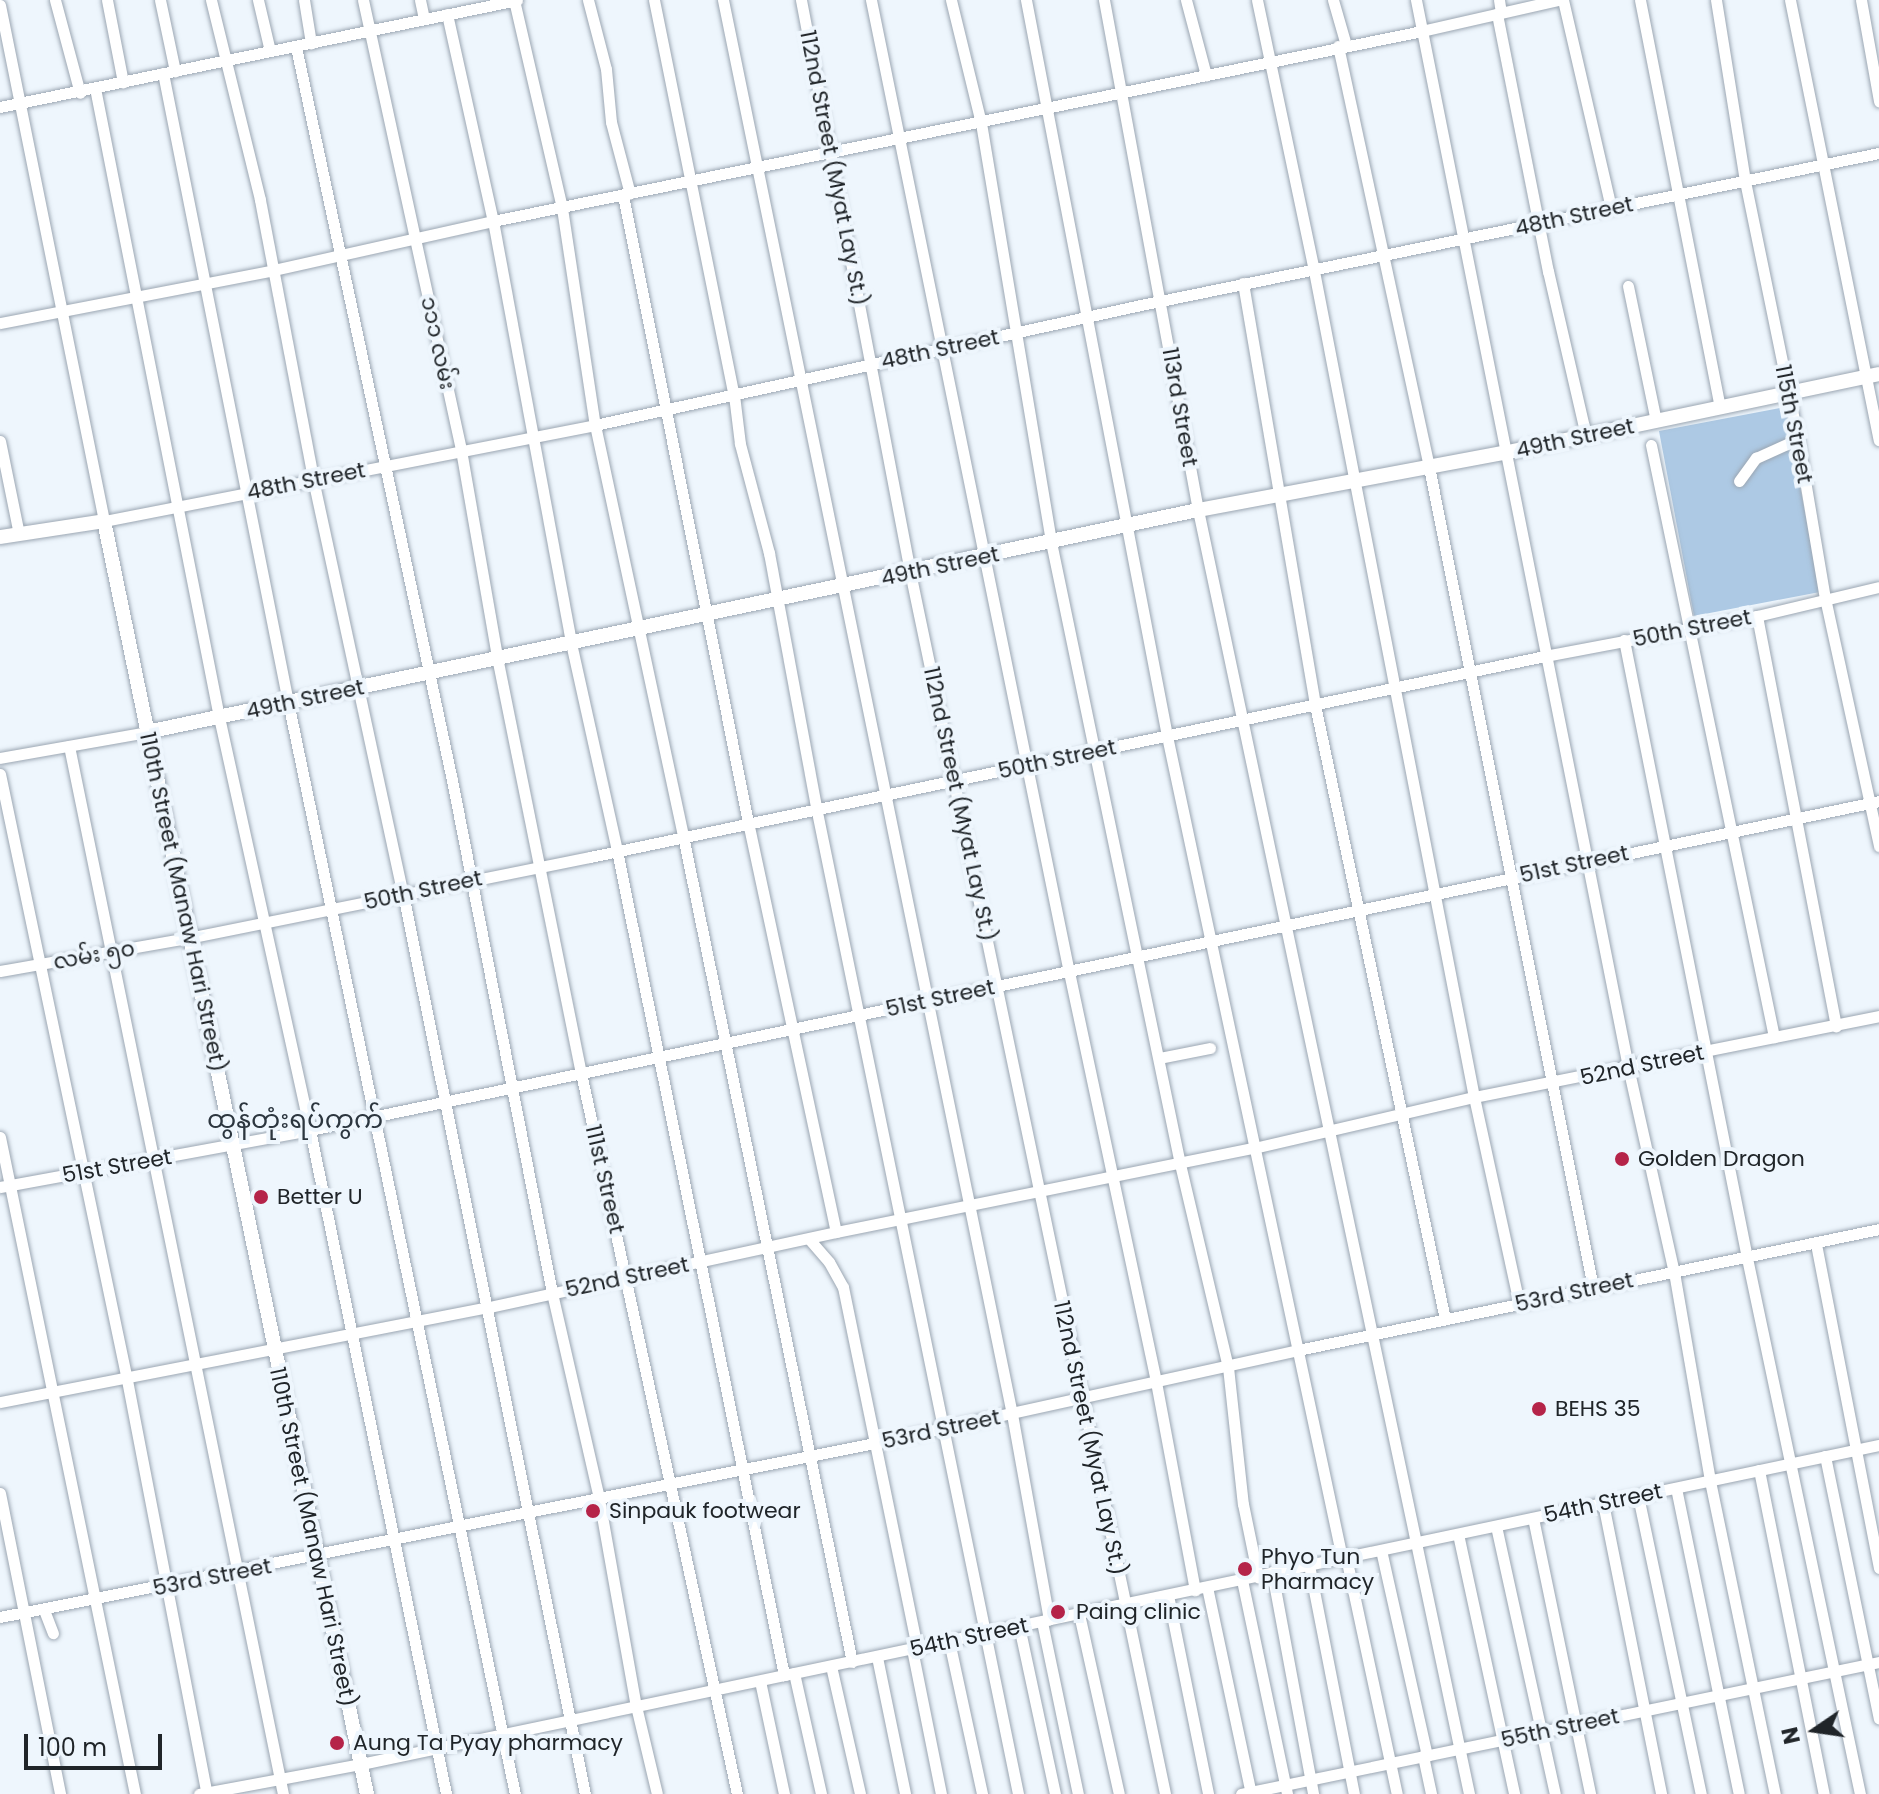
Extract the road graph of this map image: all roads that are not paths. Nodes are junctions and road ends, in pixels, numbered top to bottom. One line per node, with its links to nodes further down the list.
1 (55, 0): 45 (street)
2 (107, 0): 42 (street)
3 (160, 0): 40 (street)
4 (211, 0): 39 (street)
5 (258, 0): 37 (street)
6 (304, 0): 34 (street)
7 (363, 0): 32 (street)
8 (420, 0): 31 (street)
9 (515, 0): 28 (street); 60 (street)
10 (588, 0): 58 (street)
11 (654, 0): 57 (street)
12 (723, 0): 55 (street)
13 (801, 0): 52 (street, 112nd Street (Myat Lay St.))
14 (871, 0): 51 (street)
15 (951, 0): 50 (street)
16 (1026, 0): 49 (street)
17 (1104, 0): 44 (street, 113rd Street)
18 (1186, 0): 41 (street)
19 (1257, 0): 38 (street)
20 (1333, 0): 35 (street)
21 (1416, 0): 33 (street)
22 (1560, 0): 29 (street); 61 (street)
23 (1640, 0): 59 (street)
24 (1716, 0): 56 (street, 115th Street)
25 (1790, 0): 54 (street)
26 (1861, 0): 46 (street)
27 (2, 2): 47 (street, 110th Street (Manaw Hari Street))
28 (466, 5): 30 (street)
29 (1499, 9): 33 (street); 63 (street)
30 (447, 14): 31 (street); 62 (street)
31 (424, 19): 32 (street)
32 (370, 31): 34 (street); 64 (street, ၁၁၁ လမ်း)
33 (1422, 31): 35 (street); 65 (street)
34 (311, 43): 36 (street)
35 (1342, 46): 38 (street); 67 (street)
36 (296, 47): 37 (street); 66 (street)
37 (270, 51): 39 (street)
38 (1271, 59): 41 (street); 69 (street)
39 (225, 61): 40 (street); 68 (street)
40 (169, 72): 42 (street); 70 (street)
41 (1206, 75): 44 (street)
42 (123, 82): 43 (street)
43 (95, 88): 45 (street); 73 (street)
44 (1121, 92): 49 (street); 74 (street, 113rd Street)
45 (80, 93): 47 (street)
46 (1879, 101)
47 (20, 103): 48 (street); 75 (street, 110th Street (Manaw Hari Street))
48 (0, 107)
49 (1045, 108): 50 (street); 76 (street)
50 (981, 123): 51 (street); 78 (street)
51 (901, 137): 52 (street); 79 (street)
52 (832, 151): 55 (street); 80 (street, 112nd Street (Myat Lay St.))
53 (1879, 153): 54 (street, 48th Street)
54 (1823, 165): 56 (street, 48th Street); 81 (street)
55 (758, 168): 57 (street); 82 (street)
56 (1745, 181): 59 (street, 48th Street); 83 (street, 115th Street)
57 (692, 182): 58 (street); 84 (street)
58 (627, 194): 60 (street); 86 (street)
59 (1678, 194): 61 (street, 48th Street); 85 (street)
60 (562, 208): 62 (street); 88 (street)
61 (1611, 208): 63 (street, 48th Street)
62 (493, 221): 64 (street); 90 (street)
63 (1539, 225): 65 (street, 48th Street); 89 (street)
64 (416, 238): 66 (street); 95 (street, ၁၁၁ လမ်း)
65 (1461, 240): 67 (street, 48th Street); 96 (street)
66 (340, 254): 68 (street); 97 (street)
67 (1382, 257): 69 (street, 48th Street); 98 (street)
68 (274, 270): 70 (street); 99 (street)
69 (1314, 271): 71 (street, 48th Street); 101 (street)
70 (206, 282): 73 (street); 102 (street)
71 (1243, 283): 74 (street, 48th Street); 103 (street)
72 (1628, 286): 87 (street)
73 (137, 295): 75 (street); 104 (street)
74 (1161, 301): 76 (street, 48th Street); 105 (street, 113rd Street)
75 (61, 312): 77 (street); 106 (street, 110th Street (Manaw Hari Street))
76 (1084, 318): 78 (street, 48th Street); 107 (street)
77 (0, 323)
78 (1013, 333): 79 (street, 48th Street); 110 (street)
79 (943, 347): 80 (street, 48th Street); 111 (street)
80 (872, 364): 82 (street, 48th Street); 112 (street, 112nd Street (Myat Lay St.))
81 (1872, 375): 83 (main road, 49th Street); 92 (street)
82 (799, 380): 84 (street, 48th Street); 114 (street)
83 (1788, 393): 85 (main road, 49th Street); 91 (street, 115th Street)
84 (734, 395): 86 (street, 48th Street); 116 (street)
85 (1720, 407): 87 (main road, 49th Street)
86 (666, 409): 88 (street, 48th Street); 117 (street)
87 (1656, 421): 89 (main road, 49th Street)
88 (595, 425): 90 (street, 48th Street); 119 (street)
89 (1586, 435): 96 (main road, 49th Street)
90 (530, 437): 95 (street, 48th Street); 122 (street)
91 (1798, 439): 100 (street); 115 (street, 115th Street)
92 (1879, 440)
93 (0, 441): 108 (street)
94 (1651, 445): 120 (street)
95 (461, 450): 97 (street, 48th Street); 124 (street, ၁၁၁ လမ်း)
96 (1504, 453): 98 (main road, 49th Street); 123 (street)
97 (386, 466): 99 (street, 48th Street); 125 (street)
98 (1429, 467): 101 (main road, 49th Street); 126 (street)
99 (313, 479): 102 (street, 48th Street); 127 (street)
100 (1739, 481)
101 (1355, 482): 103 (main road, 49th Street); 128 (street)
102 (246, 493): 104 (street, 48th Street); 129 (street)
103 (1280, 496): 105 (main road, 49th Street); 130 (street)
104 (179, 506): 106 (street, 48th Street); 131 (street)
105 (1198, 510): 107 (main road, 49th Street); 132 (street, 113rd Street)
106 (104, 521): 108 (main road, 48th Street); 133 (main road, 110th Street (Manaw Hari Street))
107 (1126, 527): 110 (main road, 49th Street); 134 (street)
108 (19, 534): 109 (main road, 48th Street)
109 (0, 537)
110 (1051, 542): 111 (main road, 49th Street); 136 (street)
111 (984, 557): 112 (main road, 49th Street); 138 (street)
112 (910, 572): 114 (main road, 49th Street); 140 (street, 112nd Street (Myat Lay St.))
113 (1879, 587): 115 (street, 50th Street)
114 (841, 588): 116 (main road, 49th Street); 141 (street)
115 (1825, 598): 118 (street, 50th Street); 142 (street, 115th Street)
116 (775, 600): 117 (main road, 49th Street); 143 (street)
117 (708, 614): 119 (main road, 49th Street); 145 (street)
118 (1757, 616): 120 (street, 50th Street); 144 (street)
119 (640, 628): 122 (main road, 49th Street); 147 (street)
120 (1689, 628): 121 (street, 50th Street); 146 (street)
121 (1624, 640): 123 (street, 50th Street); 148 (street)
122 (571, 643): 124 (main road, 49th Street); 150 (street)
123 (1545, 656): 126 (street, 50th Street); 151 (street)
124 (497, 657): 125 (main road, 49th Street); 152 (street, 111st Street)
125 (428, 673): 127 (main road, 49th Street); 154 (street)
126 (1468, 673): 128 (street, 50th Street); 153 (street)
127 (359, 687): 129 (main road, 49th Street); 155 (street)
128 (1393, 689): 130 (street, 50th Street); 156 (street)
129 (288, 702): 131 (main road, 49th Street); 157 (street)
130 (1315, 705): 132 (street, 50th Street); 158 (street)
131 (219, 717): 133 (main road, 49th Street); 159 (street)
132 (1244, 720): 134 (street, 50th Street); 160 (street, 113rd Street)
133 (147, 732): 135 (street, 49th Street); 161 (main road, 110th Street (Manaw Hari Street))
134 (1167, 736): 136 (street, 50th Street); 162 (street)
135 (69, 746): 137 (street, 49th Street); 163 (street)
136 (1096, 750): 138 (street, 50th Street); 164 (street)
137 (0, 758)
138 (1027, 765): 140 (street, 50th Street); 167 (street)
139 (0, 774): 165 (street)
140 (956, 779): 141 (street, 50th Street); 168 (street, 112nd Street (Myat Lay St.))
141 (886, 793): 143 (street, 50th Street); 169 (street)
142 (1875, 801): 144 (street, 51st Street); 149 (street, 115th Street)
143 (816, 807): 145 (street, 50th Street); 170 (street)
144 (1795, 817): 146 (street, 51st Street); 172 (street)
145 (748, 822): 147 (street, 50th Street); 173 (street)
146 (1729, 830): 148 (street, 51st Street); 174 (street)
147 (683, 836): 150 (street, 50th Street); 175 (street)
148 (1665, 844): 151 (street, 51st Street); 177 (street)
149 (1879, 846)
150 (617, 851): 152 (street, 50th Street); 178 (street)
151 (1586, 860): 153 (street, 51st Street); 180 (street)
152 (538, 866): 154 (street, 50th Street); 181 (street, 111st Street)
153 (1508, 878): 156 (street, 51st Street); 182 (street)
154 (469, 880): 155 (street, 50th Street); 183 (street)
155 (403, 894): 157 (street, 50th Street); 185 (street)
156 (1435, 894): 158 (street, 51st Street); 184 (street)
157 (334, 909): 159 (street, 50th Street); 187 (street)
158 (1359, 911): 160 (street, 51st Street); 186 (street)
159 (266, 923): 161 (street, 50th Street); 188 (street)
160 (1287, 927): 162 (street, 51st Street); 189 (street, 113rd Street)
161 (188, 938): 163 (street, လမ်း ၅၀); 191 (main road, 110th Street (Manaw Hari Street))
162 (1213, 942): 164 (street, 51st Street); 192 (street)
163 (114, 952): 165 (street, လမ်း ၅၀); 193 (street)
164 (1139, 956): 167 (street, 51st Street); 179 (street)
165 (41, 964): 166 (street, လမ်း ၅၀); 195 (street)
166 (0, 971)
167 (1069, 972): 168 (street, 51st Street); 196 (street)
168 (999, 986): 169 (street, 51st Street); 198 (street, 112nd Street (Myat Lay St.))
169 (928, 1000): 170 (street, 51st Street); 199 (street)
170 (861, 1014): 173 (street, 51st Street); 200 (street)
171 (1879, 1016): 172 (street, 52nd Street)
172 (1836, 1026): 174 (street, 52nd Street)
173 (792, 1029): 175 (street, 51st Street); 202 (street)
174 (1774, 1037): 177 (street, 52nd Street)
175 (725, 1042): 178 (street, 51st Street); 205 (street)
176 (1210, 1048): 179 (street)
177 (1709, 1051): 180 (street, 52nd Street); 206 (street)
178 (657, 1054): 181 (street, 51st Street); 207 (street)
179 (1159, 1058): 194 (street)
180 (1628, 1067): 182 (street, 52nd Street); 208 (street)
181 (581, 1073): 183 (street, 51st Street); 209 (street, 111st Street)
182 (1552, 1083): 184 (street, 52nd Street); 210 (street)
183 (511, 1087): 185 (street, 51st Street); 211 (street)
184 (1474, 1097): 186 (street, 52nd Street); 212 (street)
185 (444, 1101): 187 (street, 51st Street); 213 (street)
186 (1404, 1113): 189 (street, 52nd Street); 214 (street)
187 (376, 1115): 188 (street, 51st Street); 215 (street)
188 (310, 1130): 191 (street, 51st Street); 216 (street)
189 (1330, 1131): 192 (street, 52nd Street); 217 (street, 113rd Street)
190 (0, 1137): 197 (street)
191 (235, 1143): 193 (street, 51st Street); 218 (main road, 110th Street (Manaw Hari Street))
192 (1254, 1148): 194 (street, 52nd Street); 219 (street)
193 (154, 1160): 195 (street, 51st Street); 220 (street)
194 (1180, 1164): 196 (street, 52nd Street); 221 (street)
195 (81, 1173): 197 (street, 51st Street); 222 (street)
196 (1114, 1178): 198 (street, 52nd Street); 223 (street)
197 (5, 1186): 224 (street)
198 (1040, 1194): 199 (street, 52nd Street); 225 (street, 112nd Street (Myat Lay St.))
199 (970, 1207): 200 (street, 52nd Street); 227 (street)
200 (901, 1220): 202 (street, 52nd Street); 228 (street)
201 (1879, 1229): 204 (street, 53rd Street)
202 (836, 1232): 203 (street, 52nd Street)
203 (809, 1239): 205 (street, 52nd Street); 229 (street)
204 (1816, 1244): 206 (street, 53rd Street); 231 (street)
205 (767, 1249): 207 (street, 52nd Street); 232 (street)
206 (1747, 1258): 208 (street, 53rd Street); 234 (street)
207 (699, 1261): 209 (street, 52nd Street); 235 (street)
208 (1674, 1272): 210 (street, 53rd Street); 237 (street)
209 (627, 1277): 211 (street, 52nd Street); 238 (street, 111st Street)
210 (1593, 1288): 212 (street, 53rd Street)
211 (552, 1293): 213 (street, 52nd Street); 242 (street)
212 (1519, 1303): 214 (street, 53rd Street)
213 (485, 1308): 215 (street, 52nd Street); 244 (street)
214 (1445, 1319): 217 (street, 53rd Street)
215 (417, 1321): 216 (street, 52nd Street); 247 (street)
216 (350, 1334): 218 (street, 52nd Street); 249 (street)
217 (1373, 1334): 219 (street, 53rd Street); 250 (street, 113rd Street)
218 (274, 1348): 220 (street, 52nd Street); 252 (main road, 110th Street (Manaw Hari Street))
219 (1298, 1350): 221 (street, 53rd Street); 253 (street)
220 (198, 1366): 222 (street, 52nd Street); 256 (street)
221 (1228, 1367): 223 (street, 53rd Street); 258 (street)
222 (127, 1380): 224 (street, 52nd Street); 260 (street)
223 (1156, 1382): 225 (street, 53rd Street); 261 (street)
224 (55, 1393): 226 (street, 52nd Street); 263 (street)
225 (1082, 1398): 227 (street, 53rd Street); 264 (street, 112nd Street (Myat Lay St.))
226 (0, 1402)
227 (1012, 1414): 228 (street, 53rd Street); 269 (street)
228 (943, 1428): 229 (street, 53rd Street); 272 (street)
229 (875, 1443): 232 (street, 53rd Street); 274 (street)
230 (1879, 1445): 231 (street, 54th Street)
231 (1856, 1450): 233 (street, 54th Street); 255 (street)
232 (808, 1456): 235 (street, 53rd Street); 276 (street)
233 (1825, 1456): 234 (street, 54th Street); 277 (street)
234 (1793, 1463): 236 (street, 54th Street); 279 (street)
235 (743, 1469): 238 (street, 53rd Street); 280 (street)
236 (1759, 1470): 237 (street, 54th Street); 281 (street)
237 (1710, 1481): 239 (street, 54th Street); 283 (street)
238 (670, 1484): 242 (street, 53rd Street); 284 (street, 111st Street)
239 (1676, 1488): 241 (street, 54th Street); 285 (street)
240 (0, 1493): 266 (street)
241 (1638, 1496): 243 (street, 54th Street); 286 (street)
242 (599, 1499): 244 (street, 53rd Street); 287 (street)
243 (1603, 1503): 245 (street, 54th Street); 288 (street)
244 (529, 1513): 247 (street, 53rd Street); 290 (street)
245 (1533, 1518): 246 (street, 54th Street); 291 (street)
246 (1496, 1526): 248 (street, 54th Street); 292 (street)
247 (460, 1528): 249 (street, 53rd Street); 293 (street)
248 (1458, 1534): 250 (street, 54th Street); 294 (street)
249 (394, 1540): 252 (street, 53rd Street); 295 (street)
250 (1417, 1542): 251 (street, 54th Street); 296 (street, 113rd Street)
251 (1381, 1550): 253 (street, 54th Street); 297 (street)
252 (318, 1555): 256 (street, 53rd Street); 299 (main road, 110th Street (Manaw Hari Street))
253 (1342, 1558): 254 (street, 54th Street); 298 (street)
254 (1309, 1565): 257 (street, 54th Street); 300 (street)
255 (1879, 1568)
256 (239, 1572): 260 (street, 53rd Street); 301 (street)
257 (1272, 1572): 258 (street, 54th Street); 302 (street)
258 (1258, 1577): 259 (street, 54th Street)
259 (1242, 1580): 261 (street, 54th Street); 303 (street)
260 (167, 1586): 263 (street, 53rd Street); 304 (street)
261 (1201, 1588): 262 (street, 54th Street); 305 (street)
262 (1168, 1595): 264 (street, 54th Street); 326 (street)
263 (94, 1599): 265 (street, 53rd Street); 307 (street)
264 (1124, 1605): 267 (street, 54th Street); 325 (street, 112nd Street (Myat Lay St.))
265 (44, 1610): 266 (street, 53rd Street); 271 (street)
266 (22, 1614): 268 (street, 53rd Street); 306 (street)
267 (1079, 1614): 269 (street, 54th Street); 324 (street)
268 (0, 1617)
269 (1046, 1621): 270 (street, 54th Street); 323 (street)
270 (1019, 1626): 272 (street, 54th Street); 322 (street)
271 (53, 1633)
272 (985, 1634): 273 (street, 54th Street); 321 (street)
273 (949, 1641): 274 (street, 54th Street); 320 (street)
274 (915, 1648): 275 (street, 54th Street); 319 (street)
275 (877, 1657): 276 (street, 54th Street); 318 (street)
276 (852, 1662): 278 (street, 54th Street)
277 (1874, 1663): 279 (street, 55th Street); 289 (street)
278 (831, 1666): 280 (street, 54th Street); 317 (street)
279 (1836, 1671): 281 (street, 55th Street); 340 (street)
280 (789, 1674): 282 (street, 54th Street); 316 (street)
281 (1801, 1678): 283 (street, 55th Street); 339 (street)
282 (760, 1681): 284 (street, 54th Street); 315 (street)
283 (1752, 1688): 285 (street, 55th Street); 338 (street)
284 (713, 1690): 287 (street, 54th Street); 314 (street, 111st Street)
285 (1719, 1695): 286 (street, 55th Street); 337 (street)
286 (1681, 1703): 288 (street, 55th Street); 336 (street)
287 (636, 1706): 290 (street, 54th Street); 313 (street)
288 (1645, 1711): 291 (street, 55th Street); 335 (street)
289 (1879, 1719)
290 (571, 1720): 293 (street, 54th Street); 312 (street)
291 (1575, 1725): 292 (street, 55th Street); 334 (street)
292 (1541, 1732): 294 (street, 55th Street); 333 (street)
293 (502, 1734): 295 (street, 54th Street); 311 (street)
294 (1502, 1740): 296 (street, 55th Street); 332 (street)
295 (436, 1746): 299 (street, 54th Street); 310 (street)
296 (1461, 1749): 297 (street, 55th Street); 331 (street, 113rd Street)
297 (1423, 1756): 298 (street, 55th Street); 330 (street)
298 (1390, 1763): 300 (street, 55th Street); 329 (street)
299 (361, 1764): 301 (street, 54th Street); 309 (main road, 110th Street (Manaw Hari Street))
300 (1349, 1772): 302 (street, 55th Street); 328 (street)
301 (280, 1779): 304 (street, 54th Street); 308 (street)
302 (1310, 1780): 303 (street, 55th Street); 327 (street)
303 (1287, 1790): 305 (street, 55th Street)
304 (204, 1793)
305 (1248, 1793)
306 (60, 1794)
307 (135, 1794)
308 (283, 1794)
309 (367, 1794)
310 (446, 1794)
311 (515, 1794)
312 (585, 1794)
313 (657, 1794)
314 (737, 1794)
315 (784, 1794)
316 (821, 1794)
317 (860, 1794)
318 (905, 1794)
319 (941, 1794)
320 (982, 1794)
321 (1018, 1794)
322 (1055, 1794)
323 (1078, 1794)
324 (1119, 1794)
325 (1165, 1794)
326 (1208, 1794)
327 (1313, 1794)
328 (1354, 1794)
329 (1397, 1794)
330 (1431, 1794)
331 (1469, 1794)
332 (1514, 1794)
333 (1555, 1794)
334 (1590, 1794)
335 (1661, 1794)
336 (1701, 1794)
337 (1739, 1794)
338 (1775, 1794)
339 (1824, 1794)
340 (1860, 1794)

